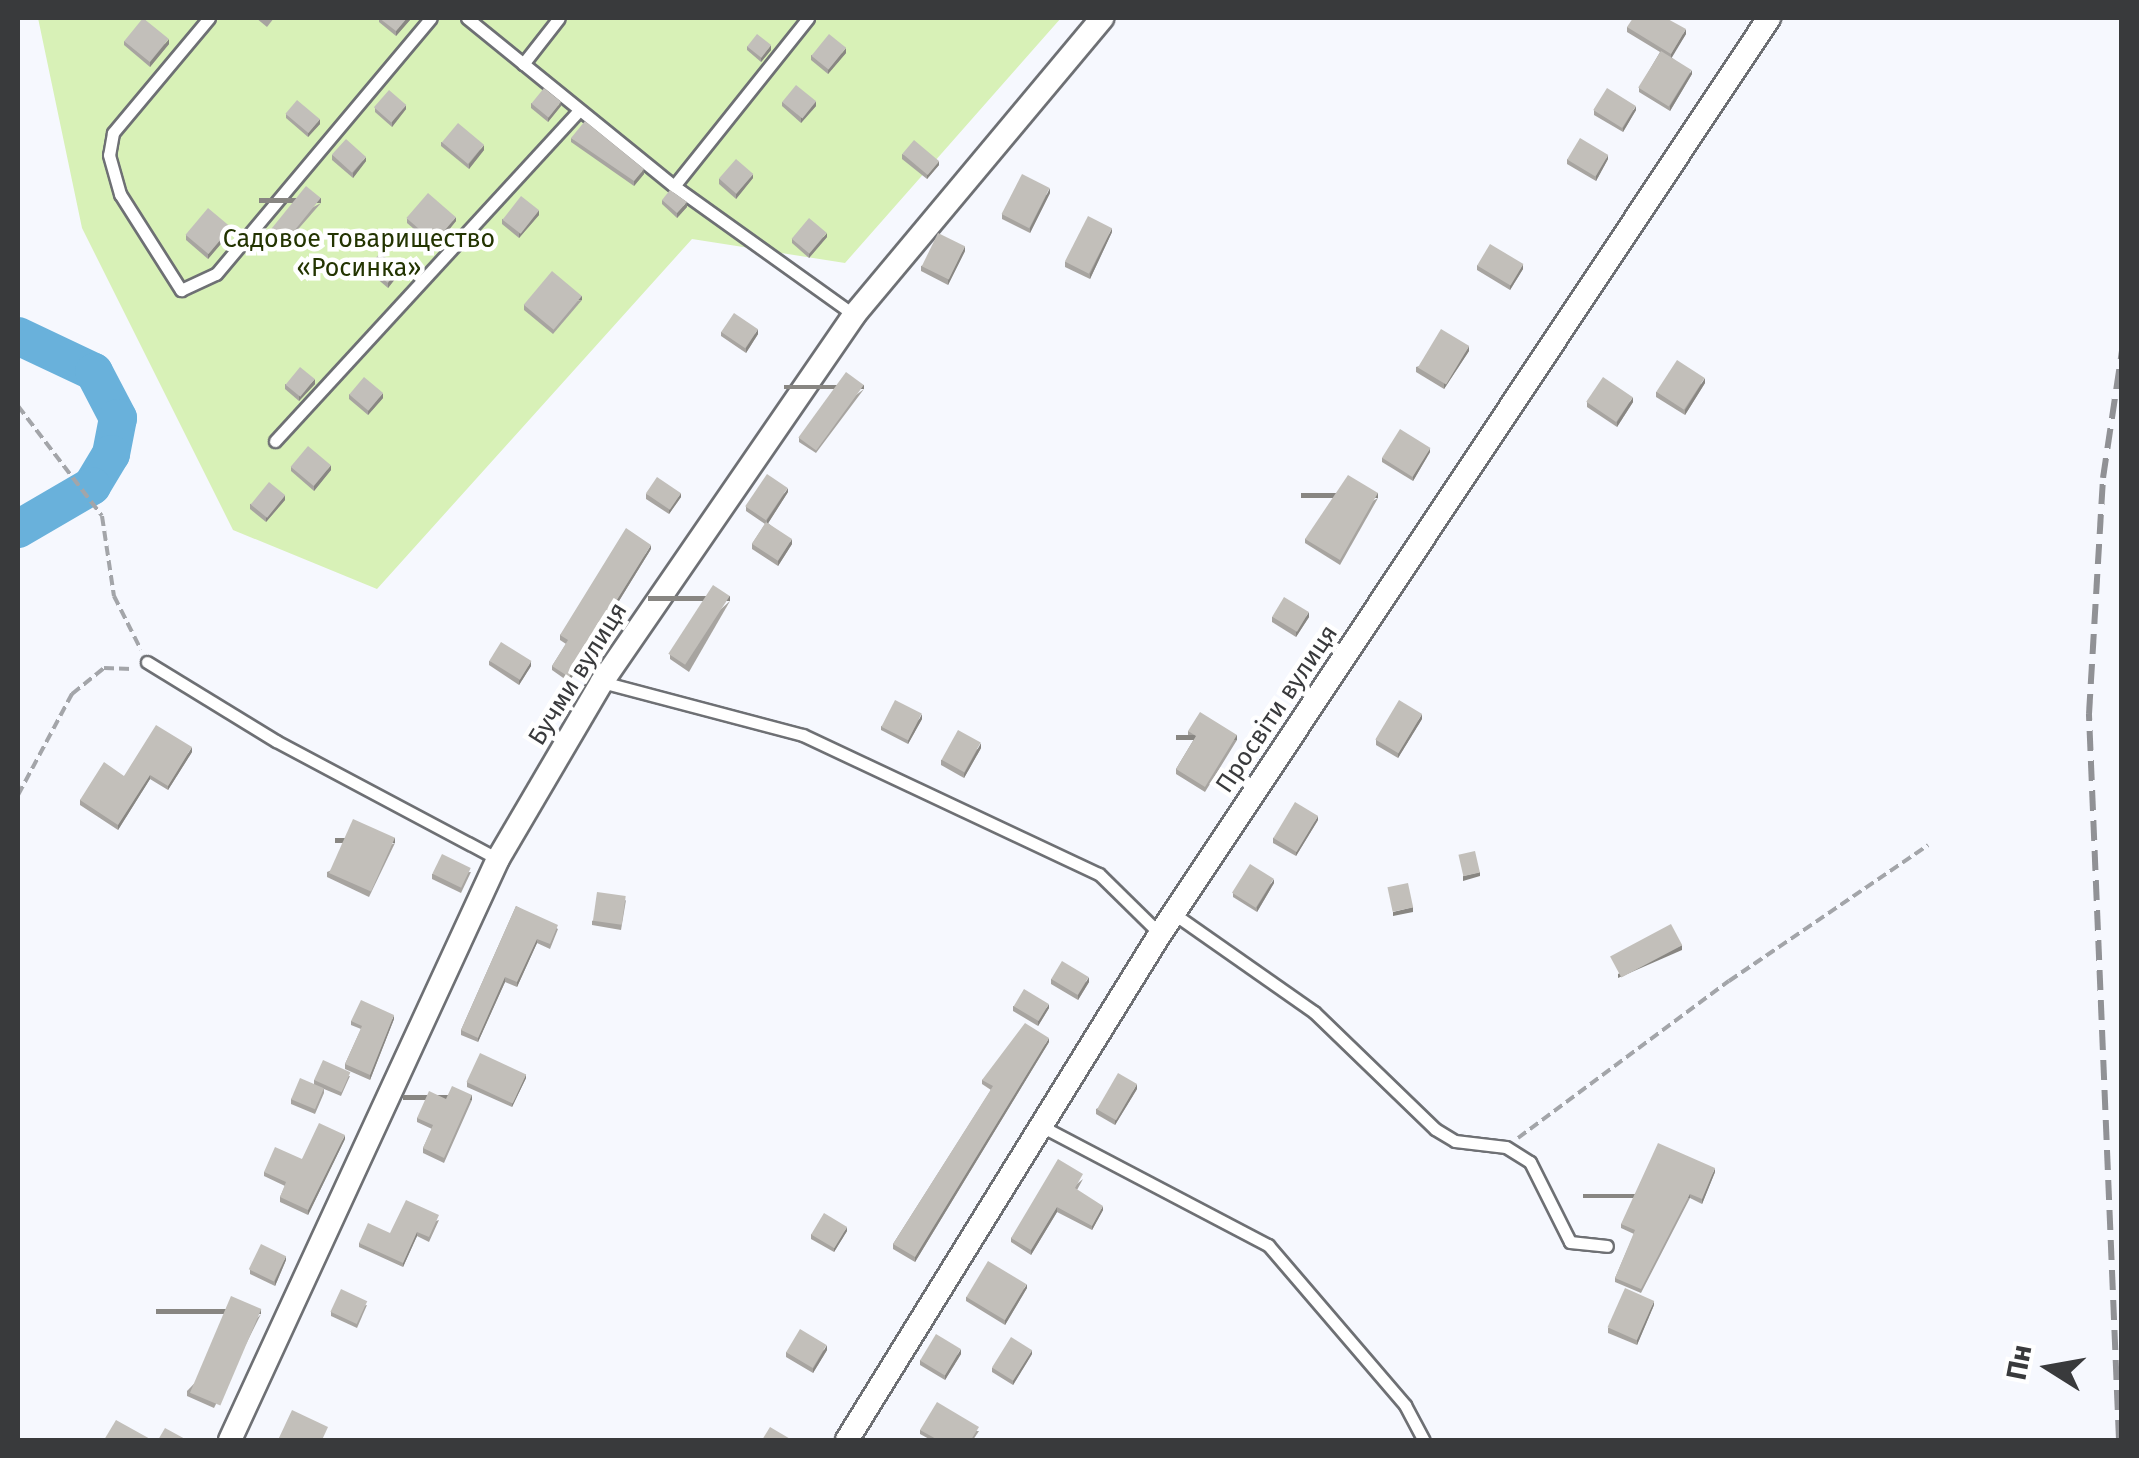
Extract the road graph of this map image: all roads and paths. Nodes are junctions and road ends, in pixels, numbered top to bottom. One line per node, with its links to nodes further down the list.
1 (209, 18): 2 (lane)
2 (431, 18)
3 (467, 18): 8 (lane)
4 (559, 18): 8 (lane)
5 (808, 18): 10 (lane)
6 (1102, 18): 11 (street, Бучми вулиця)
7 (1769, 18): 19 (street, Просвіти вулиця)
8 (523, 64): 9 (lane)
9 (580, 110): 10 (lane); 13 (lane)
10 (674, 186): 11 (lane)
11 (854, 315): 15 (street, Бучми вулиця)
12 (18, 406): 14 (path)
13 (275, 441)
14 (146, 662): 16 (path); 18 (lane)
15 (602, 682): 18 (street, Бучми вулиця); 19 (lane)
16 (18, 796)
17 (1928, 845): 21 (path)
18 (498, 859): 23 (street, Бучми вулиця)
19 (1167, 924): 20 (street, Просвіти вулиця); 21 (lane)
20 (1039, 1125): 24 (street, Просвіти вулиця); 25 (lane)
21 (1506, 1146): 22 (lane)
22 (1608, 1246)
23 (230, 1440)
24 (846, 1440)
25 (1424, 1440)

